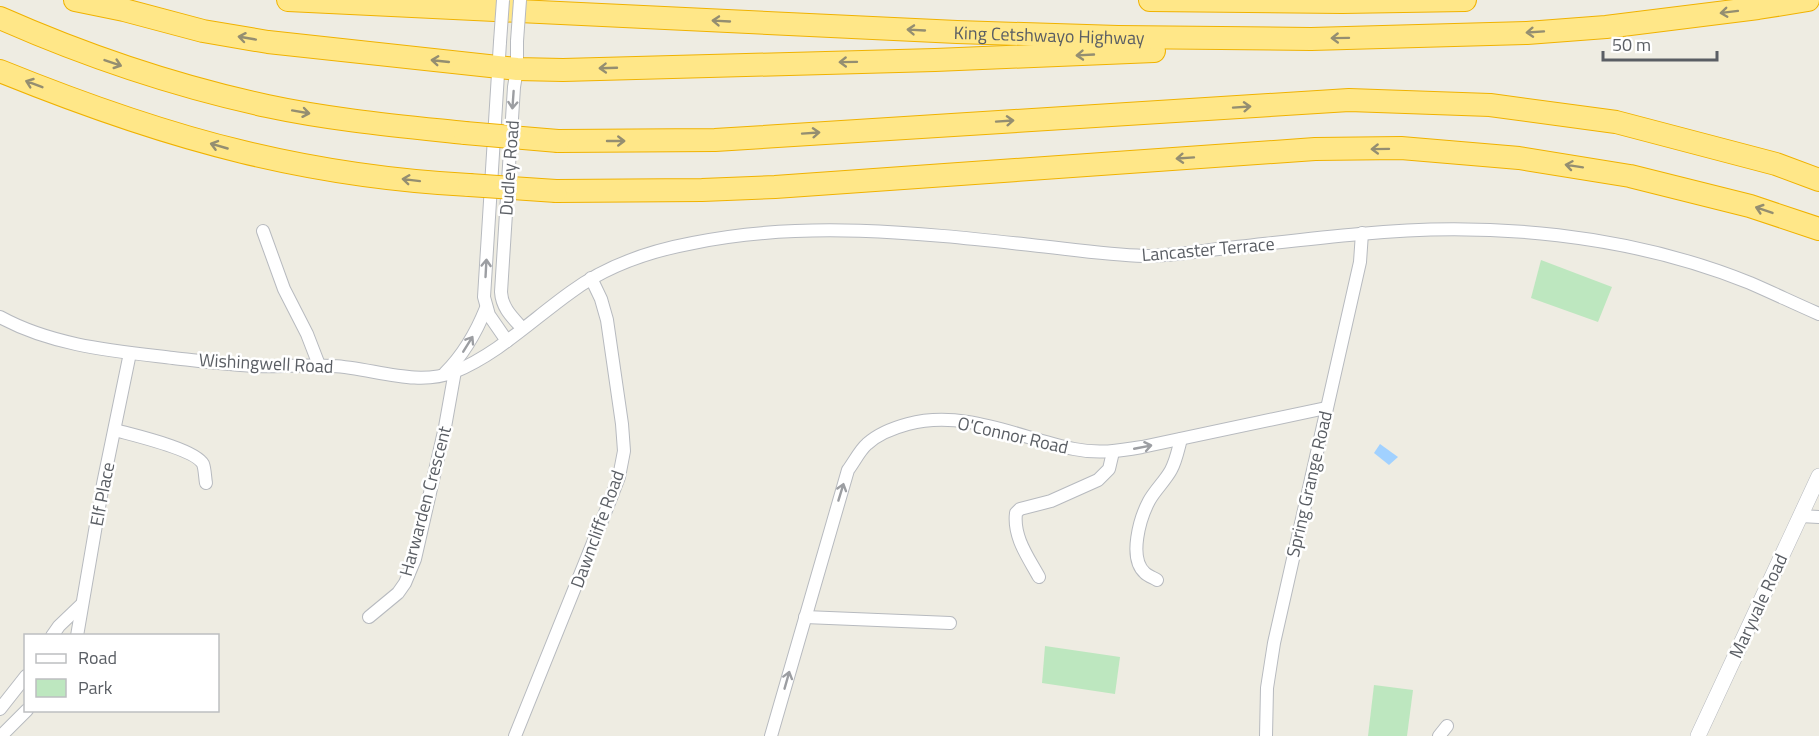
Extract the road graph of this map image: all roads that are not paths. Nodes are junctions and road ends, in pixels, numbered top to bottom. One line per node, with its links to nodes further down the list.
1 (75, 0): 9 (highway)
2 (98, 0): 9 (highway)
3 (288, 0): 11 (highway, King Cetshwayo Highway, one-way to 3)
4 (503, 0): 12 (street, Dudley Road, bridge)
5 (520, 0): 12 (street, Dudley Road, bridge)
6 (1150, 0): 7 (highway, King Cetshwayo Highway)
7 (1465, 0)
8 (1808, 0): 11 (highway, King Cetshwayo Highway, one-way to 11)
9 (124, 10): 12 (highway, one-way to 9)
10 (0, 18): 14 (highway, one-way to 14, bridge)
11 (1311, 39): 12 (highway, one-way to 12)
12 (508, 68): 19 (street, Dudley Road, one-way to 12); 22 (street, Dudley Road, one-way to 22)
13 (0, 71): 15 (highway, one-way to 13, bridge)
14 (1819, 180)
15 (1819, 229)
16 (263, 231): 25 (street)
17 (1362, 233): 18 (street, Lancaster Terrace); 20 (street, Lancaster Terrace); 28 (street, Spring Grange Road)
18 (591, 278): 22 (street); 49 (street, Dawncliffe Road)
19 (486, 308): 23 (street, Dudley Road); 27 (street, Dudley Road, one-way to 19)
20 (1819, 314)
21 (2, 321): 24 (street, Wishingwell Road)
22 (522, 328): 23 (street, Wishingwell Road)
23 (507, 341): 26 (street, Wishingwell Road)
24 (130, 353): 25 (street, Wishingwell Road); 29 (street, Elf Place)
25 (319, 365): 27 (street, Wishingwell Road)
26 (455, 371): 27 (street, Wishingwell Road); 39 (street, Harwarden Crescent)
27 (442, 376)
28 (1326, 408): 30 (street, O'Connor Road); 51 (street, Spring Grange Road)
29 (115, 430): 33 (street); 38 (street, Elf Place)
30 (1181, 439): 31 (street, O'Connor Road, one-way to 30); 37 (street)
31 (1113, 452): 36 (street); 40 (street, O'Connor Road, one-way to 31)
32 (1819, 476): 34 (street, Maryvale Road)
33 (206, 483)
34 (1800, 516): 35 (street); 53 (street, Maryvale Road)
35 (1819, 517)
36 (1039, 577)
37 (1157, 579)
38 (82, 604): 42 (street); 43 (street, Elf Place)
39 (369, 617)
40 (805, 617): 41 (street); 50 (street, O'Connor Road, one-way to 40)
41 (950, 623)
42 (53, 634)
43 (77, 634)
44 (24, 679): 45 (street)
45 (0, 709)
46 (26, 712): 48 (street)
47 (1447, 726): 52 (street)
48 (1, 736)
49 (515, 736)
50 (771, 736)
51 (1266, 736)
52 (1439, 736)
53 (1698, 736)

